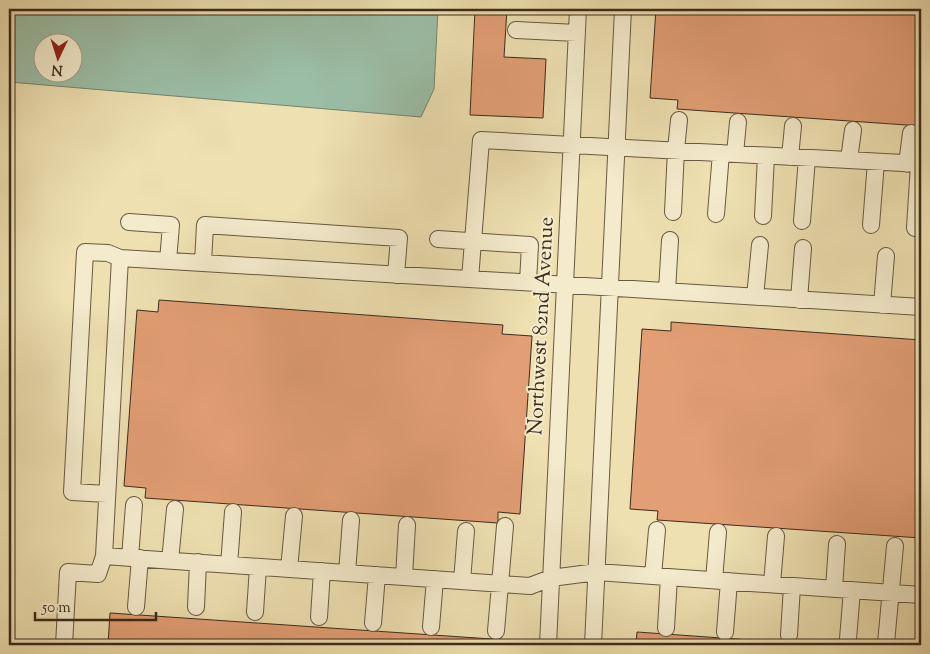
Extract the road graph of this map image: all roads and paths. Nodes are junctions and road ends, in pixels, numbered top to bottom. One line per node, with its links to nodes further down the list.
1 (578, 9): 4 (street, Northwest 82nd Avenue)
2 (623, 9): 11 (street)
3 (516, 30): 4 (street)
4 (577, 33): 10 (street, Northwest 82nd Avenue)
5 (679, 120): 12 (street)
6 (738, 122): 13 (street)
7 (793, 126): 15 (street)
8 (852, 130): 17 (street)
9 (911, 133): 19 (street)
10 (572, 144): 11 (street); 29 (street); 39 (street, Northwest 82nd Avenue)
11 (616, 147): 12 (street); 40 (street)
12 (676, 150): 13 (street); 20 (street)
13 (728, 153): 14 (street); 21 (street)
14 (766, 156): 15 (street); 22 (street)
15 (790, 157): 16 (street)
16 (807, 158): 17 (street); 23 (street)
17 (849, 160): 18 (street)
18 (876, 162): 19 (street); 25 (street)
19 (916, 164): 26 (street)
20 (673, 212)
21 (716, 214)
22 (762, 216)
23 (802, 221)
24 (129, 222): 34 (street)
25 (871, 225)
26 (915, 228)
27 (438, 239): 29 (street)
28 (670, 240): 41 (street)
29 (473, 241): 37 (street); 38 (street)
30 (760, 245): 42 (street)
31 (803, 248): 43 (street)
32 (886, 256): 44 (street)
33 (120, 258): 34 (street); 46 (street); 46 (street)
34 (168, 261): 35 (street)
35 (203, 264): 36 (street); 36 (street)
36 (396, 275): 37 (street)
37 (470, 279): 38 (street)
38 (528, 282): 39 (street)
39 (565, 284): 40 (street); 73 (street, Northwest 82nd Avenue)
40 (610, 288): 41 (street); 68 (street)
41 (667, 291): 42 (street)
42 (756, 297): 43 (street)
43 (799, 300): 44 (street)
44 (882, 304): 45 (street)
45 (921, 307)
46 (107, 494): 60 (street)
47 (134, 505): 61 (street)
48 (175, 508): 62 (street)
49 (233, 512): 64 (street)
50 (294, 516): 66 (street)
51 (350, 520): 69 (street)
52 (408, 525): 71 (street)
53 (505, 526): 77 (street)
54 (657, 530): 72 (street)
55 (466, 531): 75 (street)
56 (718, 532): 76 (street)
57 (776, 536): 78 (street)
58 (837, 544): 80 (street)
59 (895, 546): 82 (street)
60 (104, 556): 61 (street); 96 (street)
61 (135, 558): 62 (street); 84 (street)
62 (170, 560): 63 (street)
63 (198, 562): 64 (street); 85 (street)
64 (229, 565): 65 (street)
65 (258, 567): 66 (street); 86 (street)
66 (289, 569): 67 (street)
67 (322, 571): 69 (street); 87 (street)
68 (597, 572): 72 (street); 73 (street); 98 (street)
69 (347, 573): 70 (street)
70 (377, 575): 71 (street); 88 (street)
71 (404, 577): 74 (street)
72 (661, 577): 76 (street); 90 (street)
73 (551, 578): 77 (street); 97 (street, Northwest 82nd Avenue)
74 (435, 579): 75 (street); 89 (street)
75 (462, 581): 77 (street)
76 (721, 581): 78 (street); 92 (street)
77 (499, 584): 91 (street)
78 (772, 584): 79 (street)
79 (792, 586): 80 (street); 93 (street)
80 (834, 589): 81 (street)
81 (852, 590): 82 (street); 94 (street)
82 (892, 592): 83 (street); 95 (street)
83 (921, 594)
84 (136, 607)
85 (196, 607)
86 (255, 612)
87 (319, 617)
88 (373, 623)
89 (431, 628)
90 (666, 628)
91 (496, 632)
92 (724, 632)
93 (789, 635)
94 (848, 639)
95 (886, 643)
96 (64, 645)
97 (548, 645)
98 (593, 645)

